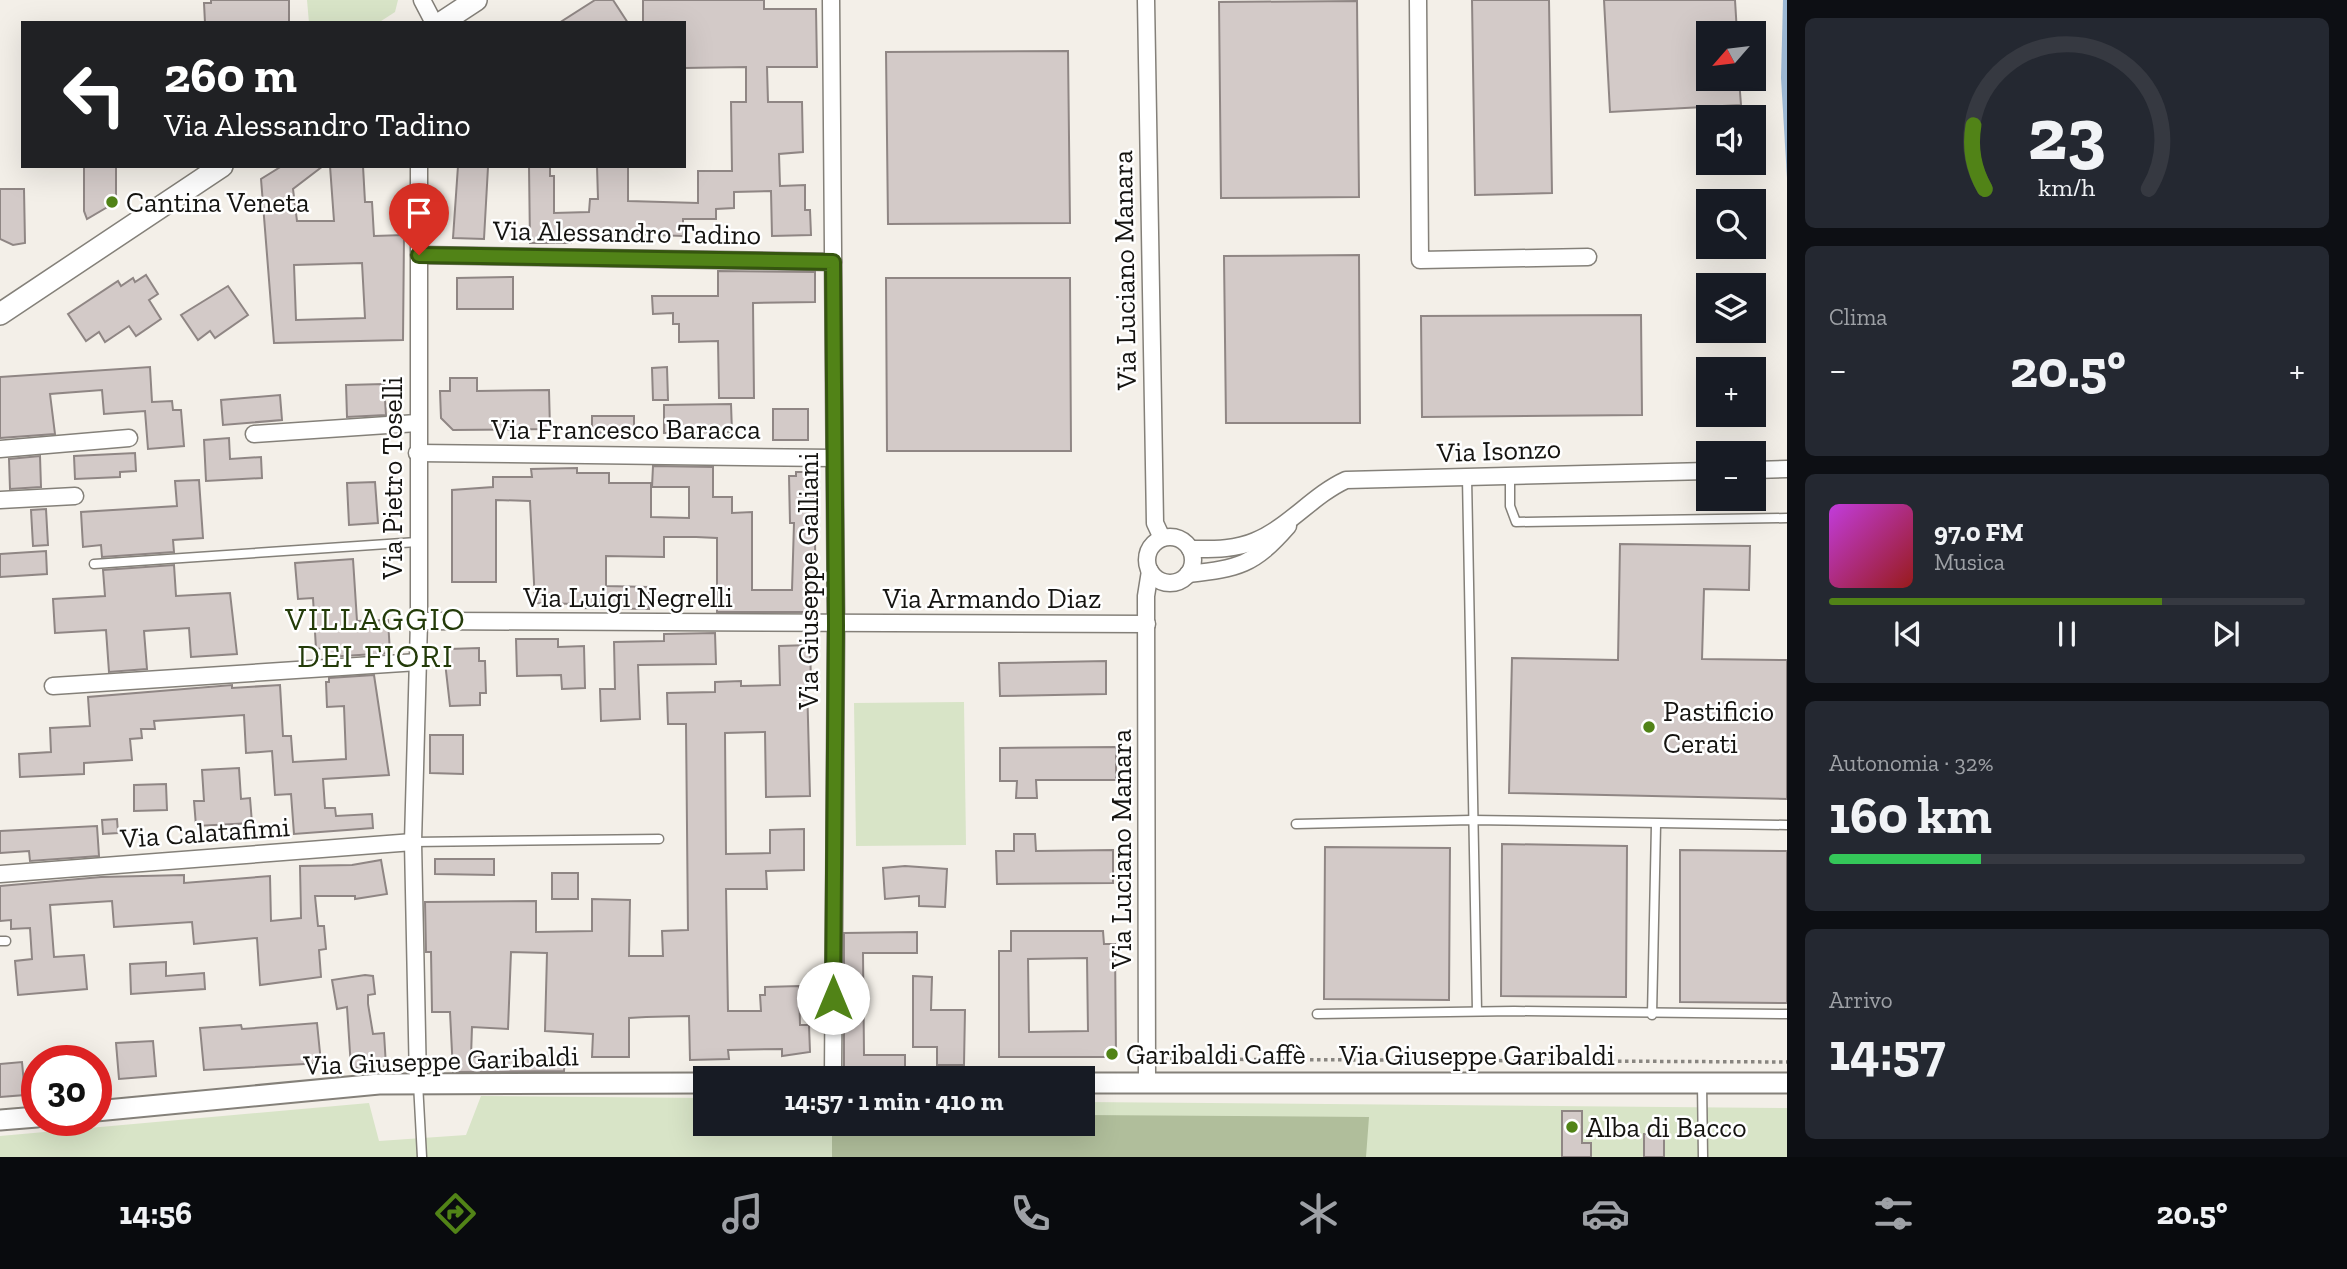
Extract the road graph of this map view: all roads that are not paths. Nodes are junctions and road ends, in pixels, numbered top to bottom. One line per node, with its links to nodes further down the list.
1 (422, 0): 6 (street)
2 (475, 0): 7 (main road)
3 (831, 0): 12 (street, Via Giuseppe Galliani)
4 (1146, 0): 29 (street, Via Luciano Manara)
5 (1418, 0): 11 (street)
6 (433, 21)
7 (444, 21)
8 (219, 168): 13 (main road)
9 (419, 168): 10 (street, Via Pietro Toselli)
10 (419, 255): 12 (street, Via Alessandro Tadino); 14 (street, Via Pietro Toselli)
11 (1588, 257)
12 (833, 262): 19 (street, Via Giuseppe Galliani)
13 (0, 313)
14 (416, 423): 15 (street); 18 (street, Via Pietro Toselli)
15 (254, 433)
16 (128, 438): 17 (street)
17 (0, 449)
18 (417, 453): 19 (street, Via Francesco Baracca); 30 (street, Via Pietro Toselli)
19 (834, 457): 38 (street, Via Giuseppe Galliani)
20 (1787, 469): 21 (street)
21 (1766, 470)
22 (1696, 471): 23 (street, Via Isonzo)
23 (1510, 475): 24 (street, Via Isonzo); 28 (lane)
24 (1467, 477): 27 (street, Via Isonzo); 41 (lane)
25 (75, 496): 26 (street)
26 (0, 500)
27 (1302, 510): 31 (street, Via Isonzo); 34 (street, Via Isonzo)
28 (1787, 518)
29 (1162, 538): 31 (street); 33 (street)
30 (417, 541): 32 (lane); 37 (street, Via Pietro Toselli)
31 (1190, 549): 34 (street)
32 (94, 564)
33 (1150, 570): 35 (street); 36 (street, Via Luciano Manara)
34 (1188, 574): 35 (street)
35 (1171, 583): 36 (street)
36 (1147, 619): 38 (street, Via Armando Diaz); 56 (street, Via Luciano Manara)
37 (419, 621): 38 (street, Via Luigi Negrelli); 39 (street, Via Pietro Toselli)
38 (836, 625): 52 (street, Via Giuseppe Galliani)
39 (418, 662): 40 (street); 46 (street, Via Pietro Toselli)
40 (53, 687)
41 (1471, 820): 42 (lane); 43 (lane); 48 (lane)
42 (1296, 824)
43 (1656, 825): 44 (lane); 50 (lane)
44 (1787, 825)
45 (659, 839): 46 (lane)
46 (413, 842): 47 (street, Via Calatafimi); 53 (street, Via Pietro Toselli)
47 (0, 874)
48 (1477, 1011): 49 (lane); 50 (lane)
49 (1317, 1014)
50 (1652, 1014): 51 (lane)
51 (1787, 1014)
52 (833, 1066)
53 (418, 1083): 54 (street, Via Giuseppe Garibaldi); 59 (street, Via Giuseppe Garibaldi); 62 (lane)
54 (693, 1083)
55 (1095, 1083): 56 (street, Via Giuseppe Garibaldi)
56 (1147, 1083): 57 (street, Via Giuseppe Garibaldi)
57 (1702, 1083): 58 (street, Via Giuseppe Garibaldi); 63 (lane)
58 (1787, 1083)
59 (112, 1110)
60 (21, 1118): 61 (street)
61 (0, 1120)
62 (422, 1157)
63 (1703, 1157)

